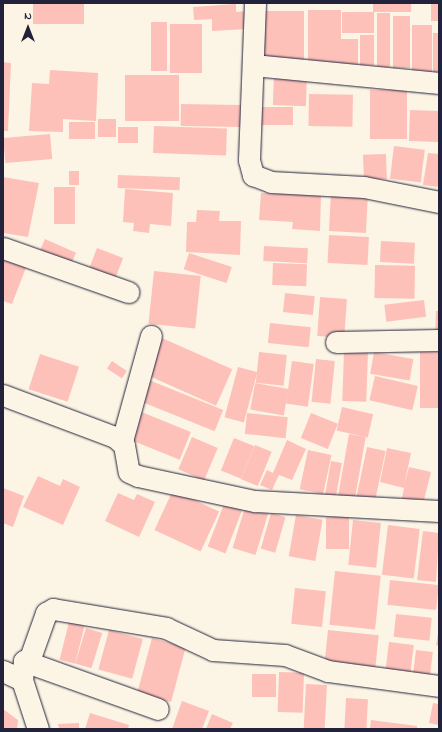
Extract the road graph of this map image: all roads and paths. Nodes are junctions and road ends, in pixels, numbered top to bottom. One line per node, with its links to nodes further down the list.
1 (255, 3): 2 (street)
2 (253, 65): 3 (street); 4 (street)
3 (439, 83)
4 (439, 202)
5 (3, 248): 6 (street)
6 (128, 292)
7 (150, 336): 11 (street)
8 (439, 340): 9 (street)
9 (336, 342)
10 (3, 395): 11 (street)
11 (122, 441): 12 (street)
12 (439, 511)
13 (23, 670): 14 (street); 15 (street); 16 (street); 17 (street)
14 (3, 671)
15 (439, 686)
16 (158, 710)
17 (38, 729)

